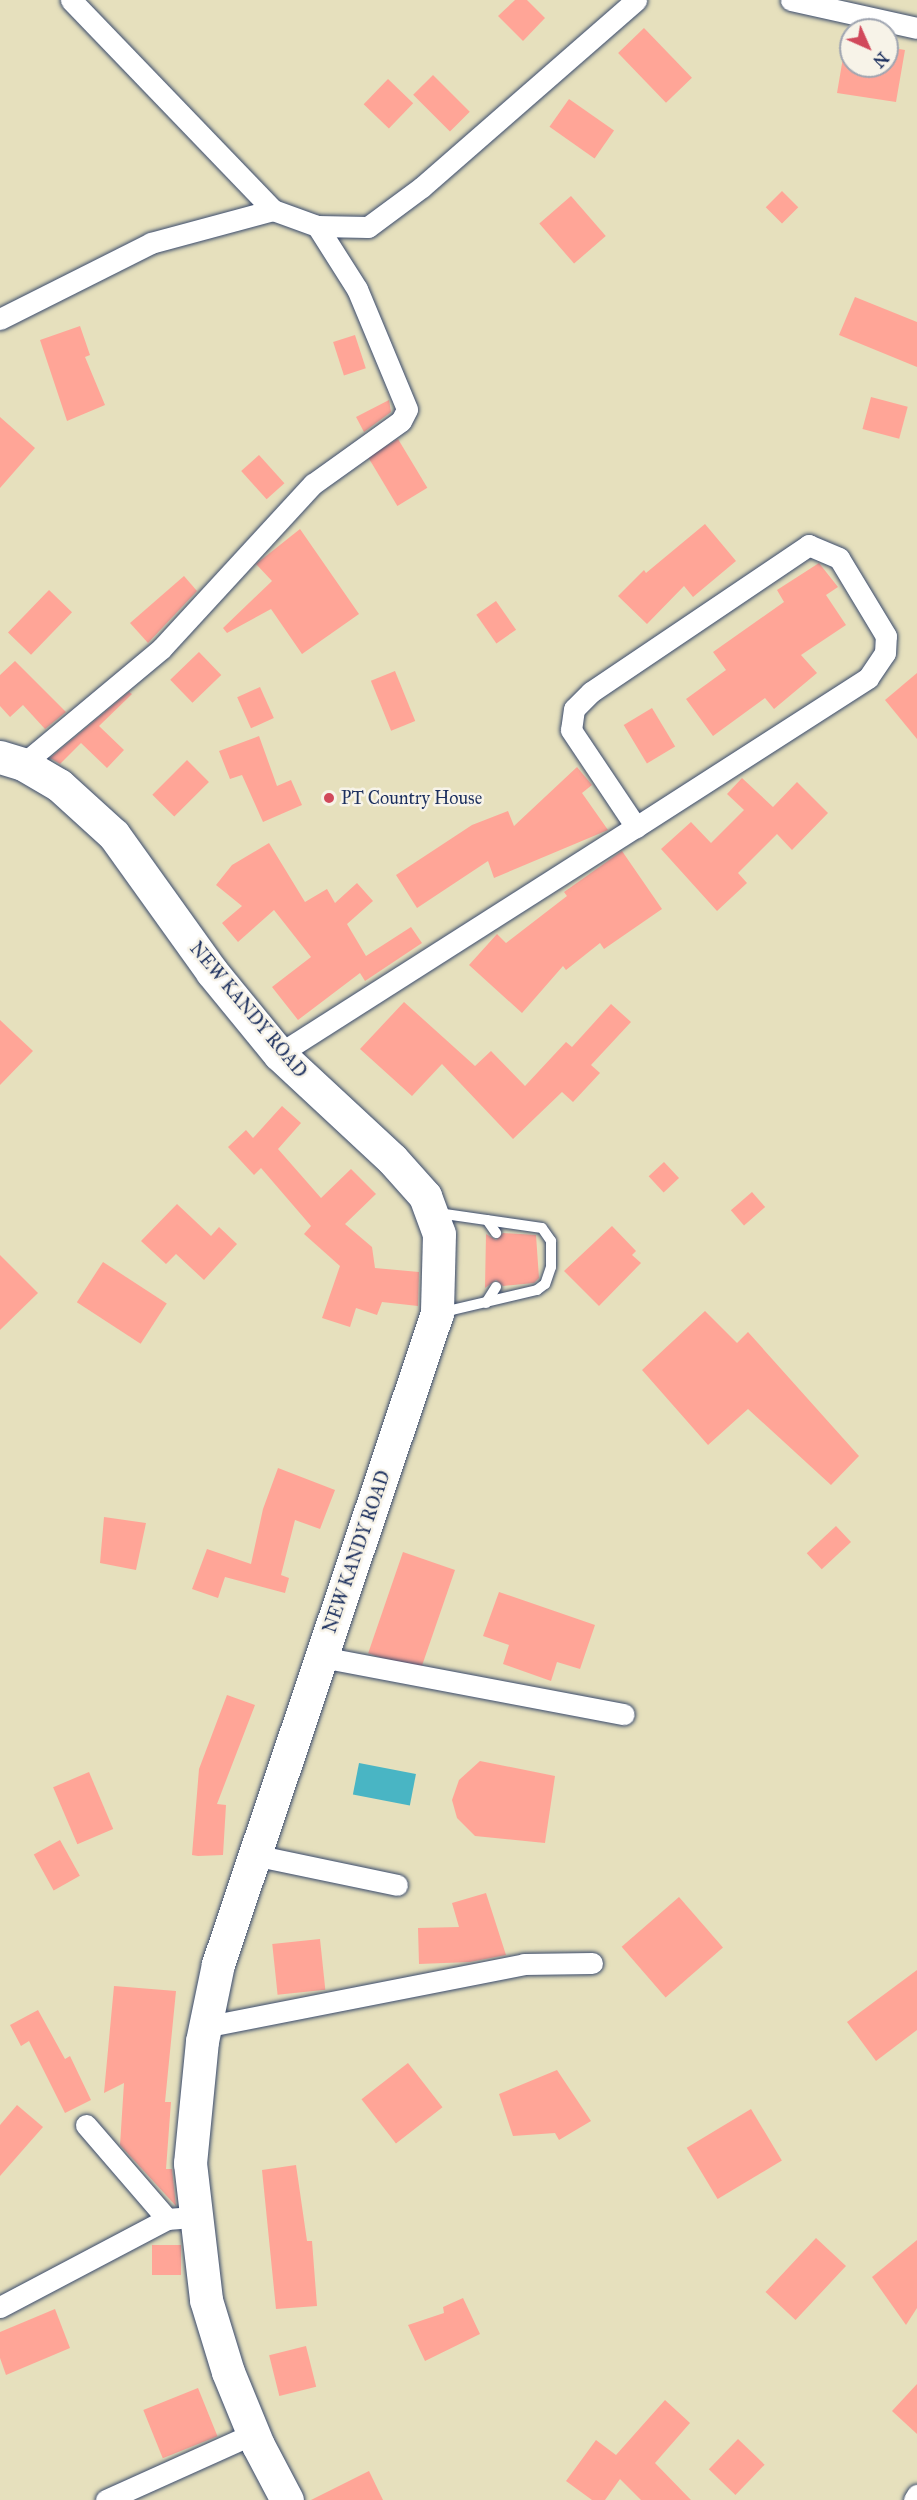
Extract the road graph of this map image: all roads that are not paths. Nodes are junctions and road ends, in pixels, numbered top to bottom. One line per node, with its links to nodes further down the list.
1 (71, 0): 5 (street)
2 (636, 0): 6 (street)
3 (791, 0): 4 (street)
4 (917, 28)
5 (273, 210): 6 (street); 7 (street)
6 (317, 226): 8 (street)
7 (0, 319)
8 (11, 760): 10 (main road, NEW KANDY ROAD)
9 (636, 827): 9 (street); 10 (street)
10 (279, 1054): 11 (main road, NEW KANDY ROAD)
11 (434, 1212): 12 (lane); 16 (main road, NEW KANDY ROAD)
12 (487, 1220): 13 (lane); 15 (lane)
13 (496, 1233)
14 (496, 1287): 15 (lane)
15 (486, 1303): 16 (lane)
16 (437, 1313): 17 (main road, NEW KANDY ROAD)
17 (321, 1657): 18 (street); 19 (main road, NEW KANDY ROAD)
18 (624, 1714)
19 (255, 1855): 20 (street); 22 (main road, NEW KANDY ROAD)
20 (397, 1885)
21 (592, 1963): 22 (street)
22 (204, 2027): 24 (main road, NEW KANDY ROAD)
23 (86, 2126): 24 (street)
24 (181, 2218): 25 (street); 26 (main road, NEW KANDY ROAD)
25 (0, 2307)
26 (254, 2434): 28 (street); 29 (main road, NEW KANDY ROAD)
27 (917, 2495): 30 (street)
28 (106, 2500)
29 (287, 2500)
30 (914, 2500)

